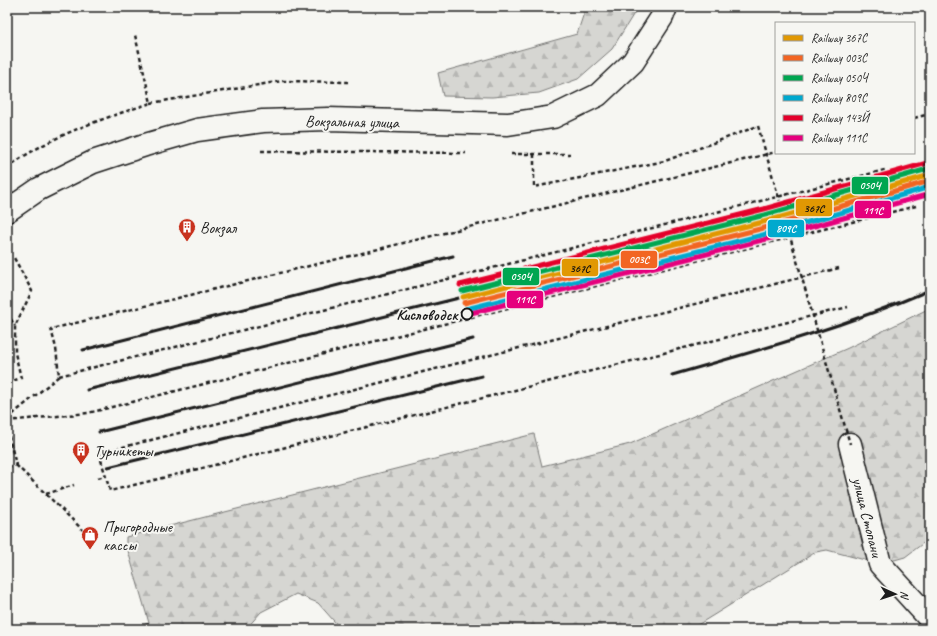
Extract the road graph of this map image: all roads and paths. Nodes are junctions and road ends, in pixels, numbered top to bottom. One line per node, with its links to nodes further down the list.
1 (666, 7): 16 (main road, Вокзальная улица)
2 (135, 35): 4 (path)
3 (348, 82): 4 (path)
4 (151, 103): 13 (path)
5 (930, 114): 6 (path)
6 (915, 118)
7 (256, 151): 9 (path)
8 (775, 152): 22 (path)
9 (471, 153)
10 (510, 154): 11 (path)
11 (534, 154): 12 (path); 26 (path, bridge)
12 (570, 154)
13 (7, 168)
14 (885, 170): 22 (path)
15 (916, 206): 24 (path)
16 (7, 211)
17 (13, 256): 21 (path)
18 (839, 268): 29 (path)
19 (848, 307): 29 (path)
20 (7, 313): 21 (path)
21 (15, 326): 23 (path)
22 (60, 376): 24 (path)
23 (7, 383)
24 (7, 420)
25 (7, 429): 27 (path)
26 (850, 444): 34 (main road, улица Стопани)
27 (16, 465): 28 (path); 32 (path)
28 (7, 467)
29 (105, 476): 30 (path)
30 (98, 478)
31 (74, 486): 32 (path)
32 (46, 494): 33 (path)
33 (89, 536)
34 (930, 618)

